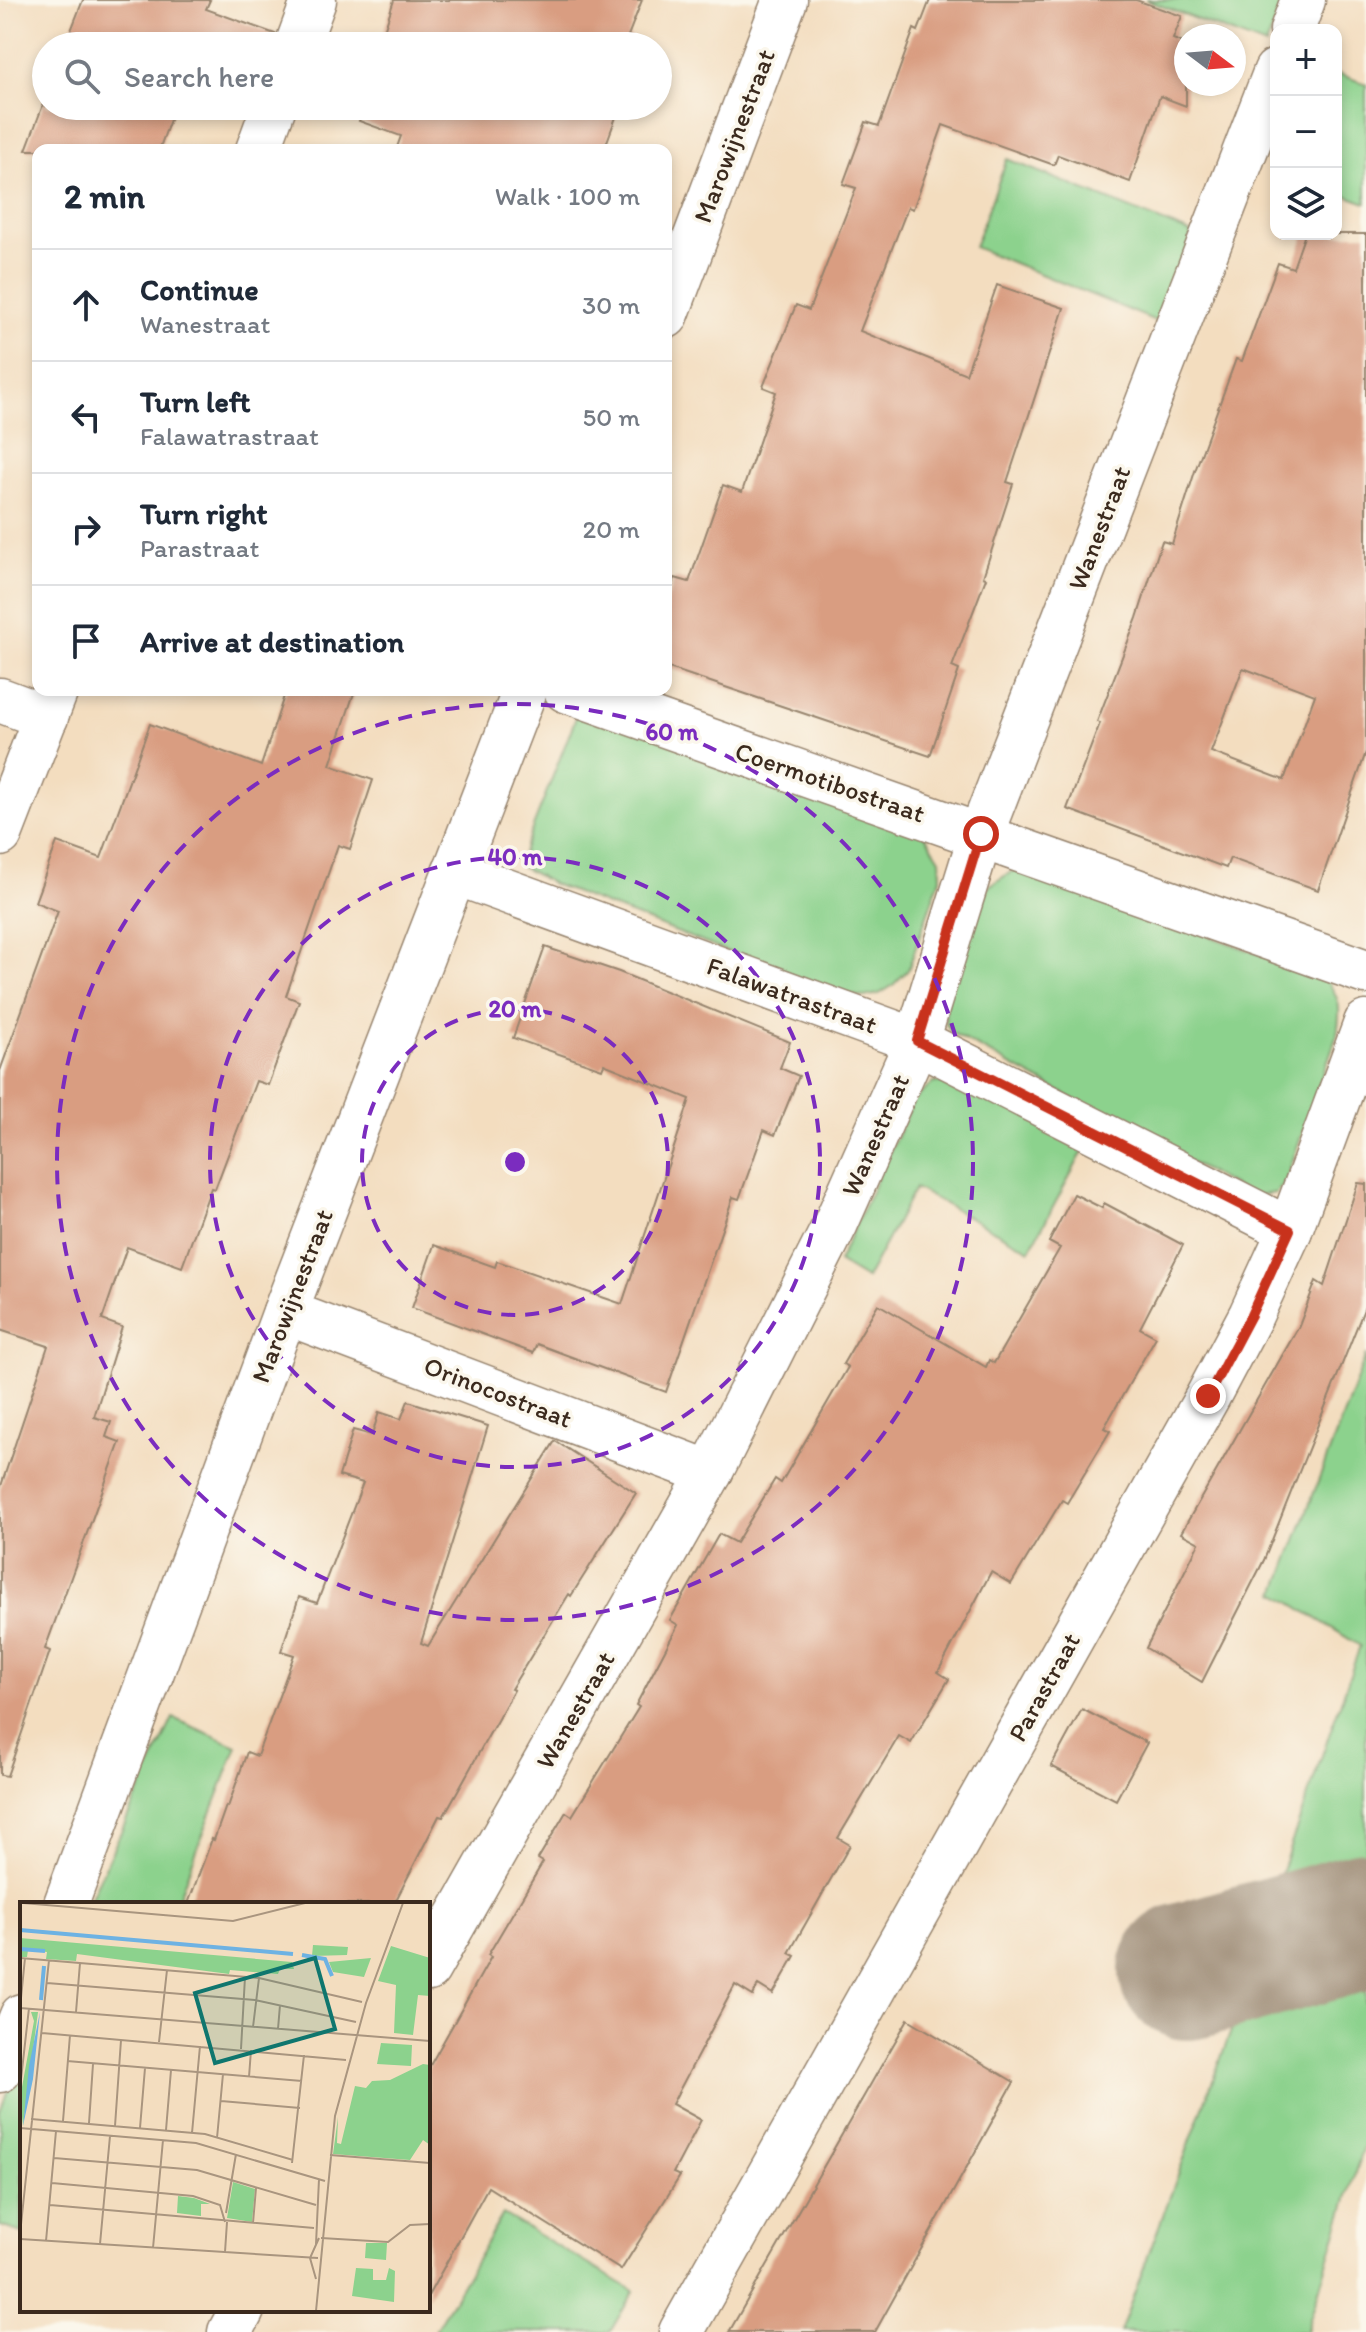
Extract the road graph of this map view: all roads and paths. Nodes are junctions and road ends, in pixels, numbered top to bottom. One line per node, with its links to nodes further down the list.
1 (314, 0): 5 (street)
2 (785, 0): 9 (street, Marowijnestraat)
3 (1303, 0): 4 (street)
4 (1294, 24)
5 (302, 32)
6 (1270, 87): 15 (street, Wanestraat)
7 (269, 120): 8 (street)
8 (260, 144)
9 (672, 300)
10 (523, 696): 16 (street, Marowijnestraat)
11 (583, 696): 15 (street, Coermotibostraat)
12 (0, 700): 13 (street)
13 (51, 704): 14 (street)
14 (0, 834)
15 (981, 834): 17 (street, Coermotibostraat); 19 (street, Wanestraat)
16 (454, 872): 19 (street, Falawatrastraat); 21 (street, Marowijnestraat)
17 (1366, 972)
18 (1366, 1023): 20 (street, Parastraat)
19 (917, 1041): 20 (street, Falawatrastraat); 22 (street, Wanestraat)
20 (1290, 1230): 29 (street, Parastraat)
21 (285, 1312): 22 (street, Orinocostraat); 23 (street, Marowijnestraat)
22 (710, 1473): 24 (street, Wanestraat)
23 (67, 1902)
24 (430, 1965)
25 (20, 2021): 26 (street)
26 (0, 2070)
27 (241, 2312): 28 (street)
28 (230, 2332)
29 (681, 2332)

